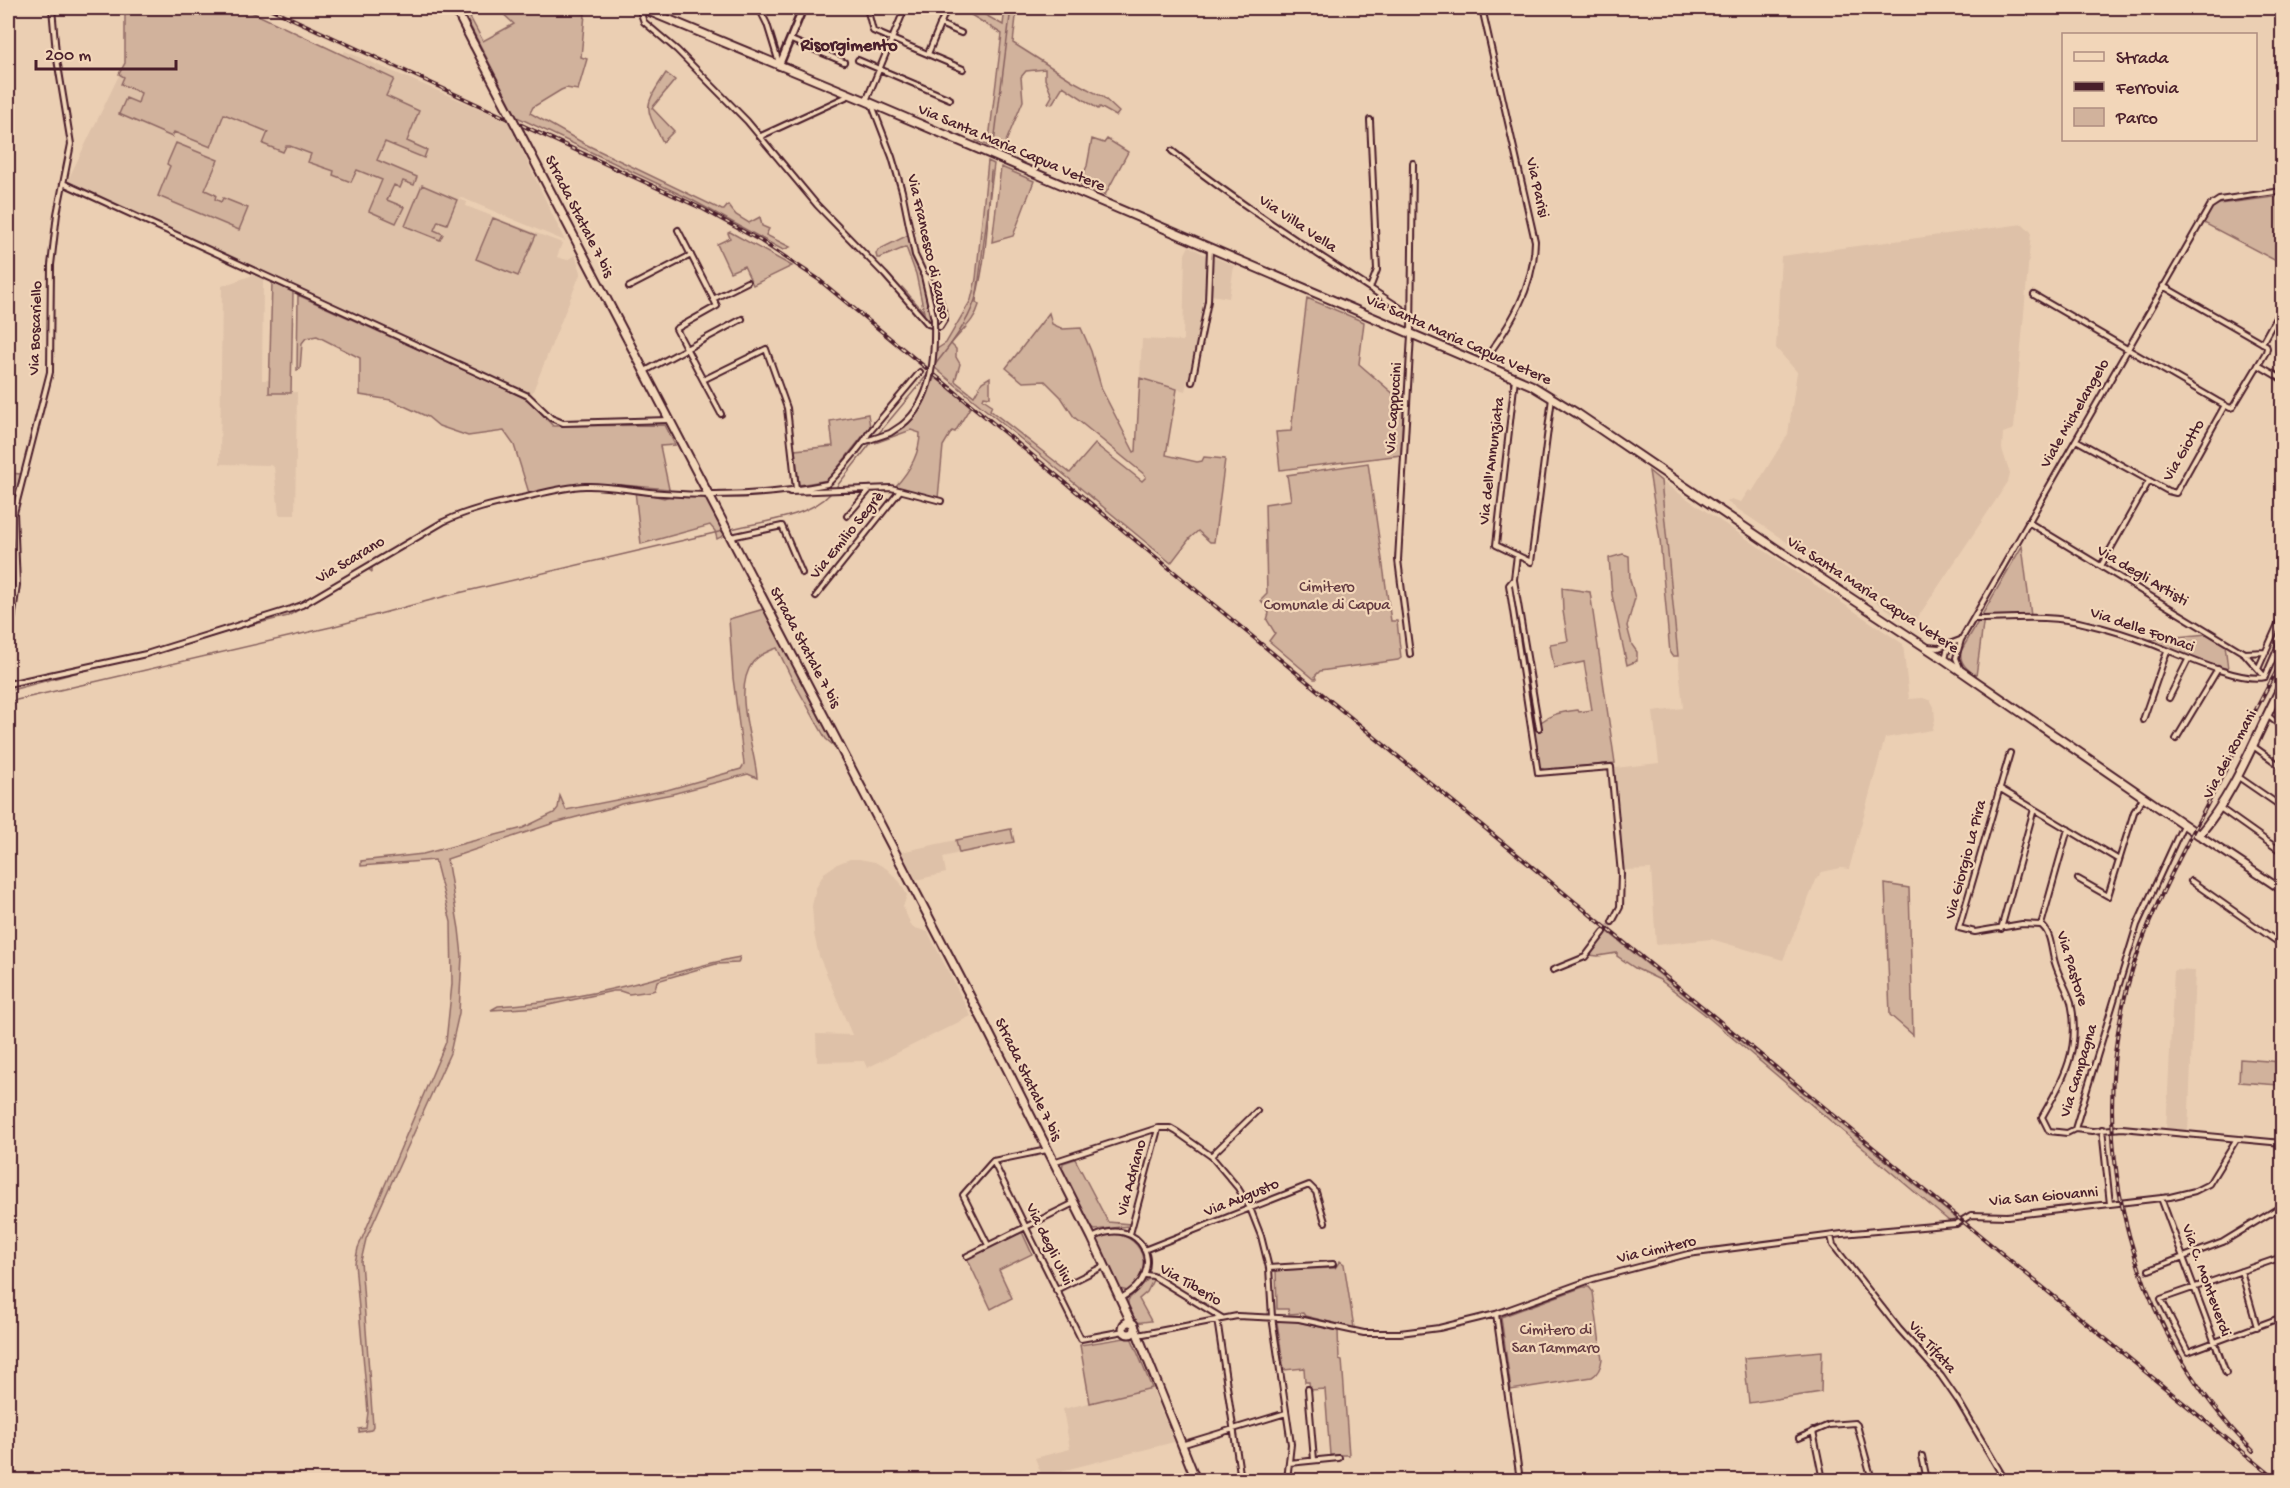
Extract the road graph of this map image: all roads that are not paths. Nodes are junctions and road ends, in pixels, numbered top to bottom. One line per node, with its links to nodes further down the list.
1 (52, 8): 27 (street, Via Boscariello)
2 (455, 8): 48 (main road, Strada Statale 7 bis, bridge)
3 (640, 8): 17 (main road, Via Santa Maria Capua Vetere); 24 (street)
4 (759, 8): 17 (street)
5 (804, 8): 13 (street)
6 (867, 8): 12 (street)
7 (905, 8): 12 (street)
8 (947, 8): 10 (street)
9 (1482, 8): 46 (street, Via Parisi)
10 (940, 24): 11 (street); 14 (street)
11 (961, 33)
12 (892, 39): 14 (street); 18 (street)
13 (791, 40): 16 (street); 17 (street)
14 (927, 54): 19 (street)
15 (858, 60): 18 (street)
16 (844, 62)
17 (779, 66): 20 (main road, Via Santa Maria Capua Vetere)
18 (879, 69): 21 (street); 22 (street)
19 (963, 69)
20 (851, 95): 22 (main road, Via Santa Maria Capua Vetere); 24 (street)
21 (950, 99)
22 (868, 102): 30 (main road, Via Santa Maria Capua Vetere); 32 (street, Via Francesco di Rauso)
23 (1370, 120): 36 (street)
24 (761, 136): 32 (street)
25 (1172, 151): 36 (street, Via Villa Vella)
26 (1413, 163): 40 (street, Via Cappuccini)
27 (63, 183): 57 (street); 81 (street, Via Boscariello)
28 (2283, 191): 34 (street, Viale Michelangelo)
29 (678, 231): 31 (street)
30 (1210, 249): 42 (main road, Via Santa Maria Capua Vetere); 53 (street)
31 (691, 255): 35 (street); 38 (street)
32 (923, 274): 59 (street, Via Francesco di Rauso, bridge)
33 (747, 282): 38 (street)
34 (2163, 286): 43 (street); 44 (street, Viale Michelangelo)
35 (629, 287)
36 (1370, 288): 40 (street, Via Villa Vella)
37 (2034, 295): 44 (street)
38 (713, 298): 45 (street)
39 (2283, 307): 43 (street)
40 (1411, 315): 42 (street, Via Cappuccini)
41 (742, 320): 45 (street)
42 (1411, 335): 46 (main road, Via Santa Maria Capua Vetere); 86 (street, Via Cappuccini)
43 (2262, 343): 47 (street, Via Giotto)
44 (2128, 348): 55 (street); 58 (street, Viale Michelangelo)
45 (686, 349): 48 (street); 52 (street)
46 (1482, 363): 50 (main road, Via Santa Maria Capua Vetere)
47 (2258, 364): 51 (street); 55 (street, Via Giotto)
48 (644, 371): 57 (main road, Strada Statale 7 bis)
49 (920, 372): 59 (street)
50 (1515, 378): 54 (main road, Via Santa Maria Capua Vetere); 70 (street, Via dell'Annunziata)
51 (2283, 379)
52 (703, 381): 56 (street); 61 (street)
53 (1192, 382)
54 (1552, 397): 70 (street, Via dell'Annunziata); 80 (main road, Via Santa Maria Capua Vetere)
55 (2225, 405): 60 (street, Via Giotto)
56 (721, 414)
57 (670, 420): 65 (main road, Strada Statale 7 bis)
58 (2076, 440): 60 (street); 68 (street, Viale Michelangelo)
59 (866, 441): 61 (street)
60 (2149, 481): 71 (street, Via Giotto)
61 (796, 489): 63 (street)
62 (871, 489): 63 (street); 64 (street); 67 (street, Via Emilio Segrè)
63 (782, 492): 65 (street, Via Scarano)
64 (899, 492): 66 (street); 74 (street, Via Emilio Segrè)
65 (708, 494): 69 (main road, Strada Statale 7 bis); 93 (street, Via Scarano)
66 (941, 501)
67 (847, 516)
68 (2028, 522): 71 (street, Via degli Artisti); 76 (street, Viale Michelangelo)
69 (730, 537): 72 (street); 130 (main road, Strada Statale 7 bis)
70 (1517, 555): 73 (street)
71 (2101, 566): 85 (street, Via degli Artisti)
72 (802, 573)
73 (1514, 579): 99 (street); 118 (street)
74 (816, 596)
75 (2283, 615): 84 (street)
76 (1972, 619): 78 (street, Viale Michelangelo); 83 (street, Via delle Fornaci)
77 (2283, 638): 92 (street)
78 (1961, 640): 79 (street); 82 (street, Viale Michelangelo)
79 (1953, 643): 80 (street); 87 (street)
80 (1926, 647): 87 (main road, Via Santa Maria Capua Vetere)
81 (8, 648)
82 (1957, 651): 87 (street); 91 (street)
83 (2167, 651): 88 (street, Via delle Fornaci); 97 (street)
84 (2266, 652): 85 (street); 90 (street)
85 (2244, 653): 90 (street, Via degli Artisti)
86 (1410, 654)
87 (1945, 660): 91 (main road, Via Santa Maria Capua Vetere)
88 (2188, 660): 89 (street, Via delle Fornaci); 95 (street)
89 (2218, 669): 92 (street, Via delle Fornaci); 100 (street)
90 (2258, 669): 92 (street, Via degli Artisti)
91 (1962, 672): 106 (main road, Via Santa Maria Capua Vetere)
92 (2265, 677)
93 (8, 684)
94 (2283, 685): 96 (main road, Via dei Romani)
95 (2169, 698)
96 (2267, 715): 98 (street); 101 (main road, Via dei Romani)
97 (2143, 720)
98 (2283, 727)
99 (1539, 728)
100 (2176, 739)
101 (2252, 746): 103 (street); 104 (main road, Via dei Romani)
102 (2010, 753): 105 (street, Via Giorgio La Pira)
103 (2283, 767)
104 (2237, 776): 107 (main road, Via dei Romani); 108 (street)
105 (1999, 788): 109 (street); 120 (street, Via Giorgio La Pira)
106 (2143, 798): 110 (main road, Via Santa Maria Capua Vetere); 114 (street)
107 (2219, 807): 112 (main road, Via dei Romani); 113 (street)
108 (2283, 807)
109 (2034, 808): 111 (street); 120 (street)
110 (2183, 825): 112 (main road, Via Santa Maria Capua Vetere); 126 (street, Via Campagna)
111 (2068, 829): 114 (street); 119 (street)
112 (2199, 836): 117 (main road, Via Santa Maria Capua Vetere)
113 (2283, 852)
114 (2119, 860): 115 (street)
115 (2078, 879)
116 (2192, 881): 122 (street)
117 (2283, 890)
118 (1612, 922)
119 (2041, 925): 120 (street, Via Giorgio La Pira); 126 (street, Via Pastore)
120 (2001, 929)
121 (1604, 932): 123 (street)
122 (2283, 945)
123 (1553, 970)
124 (1257, 1111): 131 (street)
125 (1158, 1128): 131 (street); 133 (street); 141 (street, Via Adriano)
126 (2074, 1129): 127 (street, Via Campagna)
127 (2102, 1129): 128 (street, Via Campagna); 136 (street)
128 (2236, 1140): 129 (street, Via Campagna); 134 (street, Via San Giovanni)
129 (2283, 1143)
130 (1047, 1150): 132 (street); 133 (main road, Strada Statale 7 bis)
131 (1211, 1156): 138 (street)
132 (993, 1161): 140 (street, Via degli Ulivi); 144 (street)
133 (1053, 1162): 135 (main road, Strada Statale 7 bis)
134 (2161, 1198): 136 (street, Via San Giovanni); 147 (street, Via C. Monteverdi)
135 (1074, 1203): 140 (street); 143 (main road, Strada Statale 7 bis)
136 (2110, 1204): 142 (street, Via San Giovanni)
137 (2283, 1206): 147 (street)
138 (1250, 1208): 139 (street, Via Augusto); 145 (street, Via Augusto); 151 (street)
139 (1325, 1222)
140 (1026, 1227): 144 (street); 156 (street, Via degli Ulivi)
141 (1130, 1234): 143 (street); 145 (street)
142 (1831, 1236): 158 (street, Via Cimitero); 183 (street, Via Tifata)
143 (1092, 1238): 150 (main road, Strada Statale 7 bis)
144 (988, 1245): 146 (street)
145 (1144, 1250): 154 (street)
146 (966, 1256)
147 (2183, 1256): 152 (street); 155 (street, Via C. Monteverdi)
148 (2283, 1257): 153 (street)
149 (1333, 1264): 151 (street)
150 (1105, 1266): 156 (street); 157 (main road, Strada Statale 7 bis)
151 (1269, 1268): 159 (street)
152 (2149, 1270)
153 (2241, 1271): 155 (street); 162 (street)
154 (1146, 1275): 157 (street); 161 (street, Via Tiberio)
155 (2195, 1288): 164 (street, Via C. Monteverdi); 164 (street)
156 (1056, 1290): 163 (street, Via degli Ulivi)
157 (1122, 1301): 163 (main road, Strada Statale 7 bis)
158 (1496, 1314): 159 (street, Via Cimitero); 179 (street)
159 (1272, 1317): 161 (street, Via Cimitero); 167 (street)
160 (2283, 1317): 162 (street)
161 (1220, 1319): 163 (street, Via Cimitero); 168 (street)
162 (2257, 1327): 164 (street)
163 (1129, 1329): 171 (main road)
164 (2215, 1343): 165 (street, Via C. Monteverdi)
165 (2226, 1373)
166 (1308, 1389): 174 (street)
167 (1287, 1413): 168 (street); 175 (street)
168 (1233, 1429): 171 (street); 177 (street)
169 (1813, 1431): 170 (street); 180 (street); 181 (street)
170 (1798, 1438)
171 (1181, 1445): 176 (main road)
172 (1922, 1456): 182 (street)
173 (1339, 1458): 174 (street)
174 (1314, 1460): 175 (street)
175 (1289, 1463): 178 (street)
176 (1196, 1480)
177 (1241, 1480)
178 (1287, 1480)
179 (1520, 1480)
180 (1823, 1480)
181 (1872, 1480)
182 (1927, 1480)
183 (2005, 1480)

